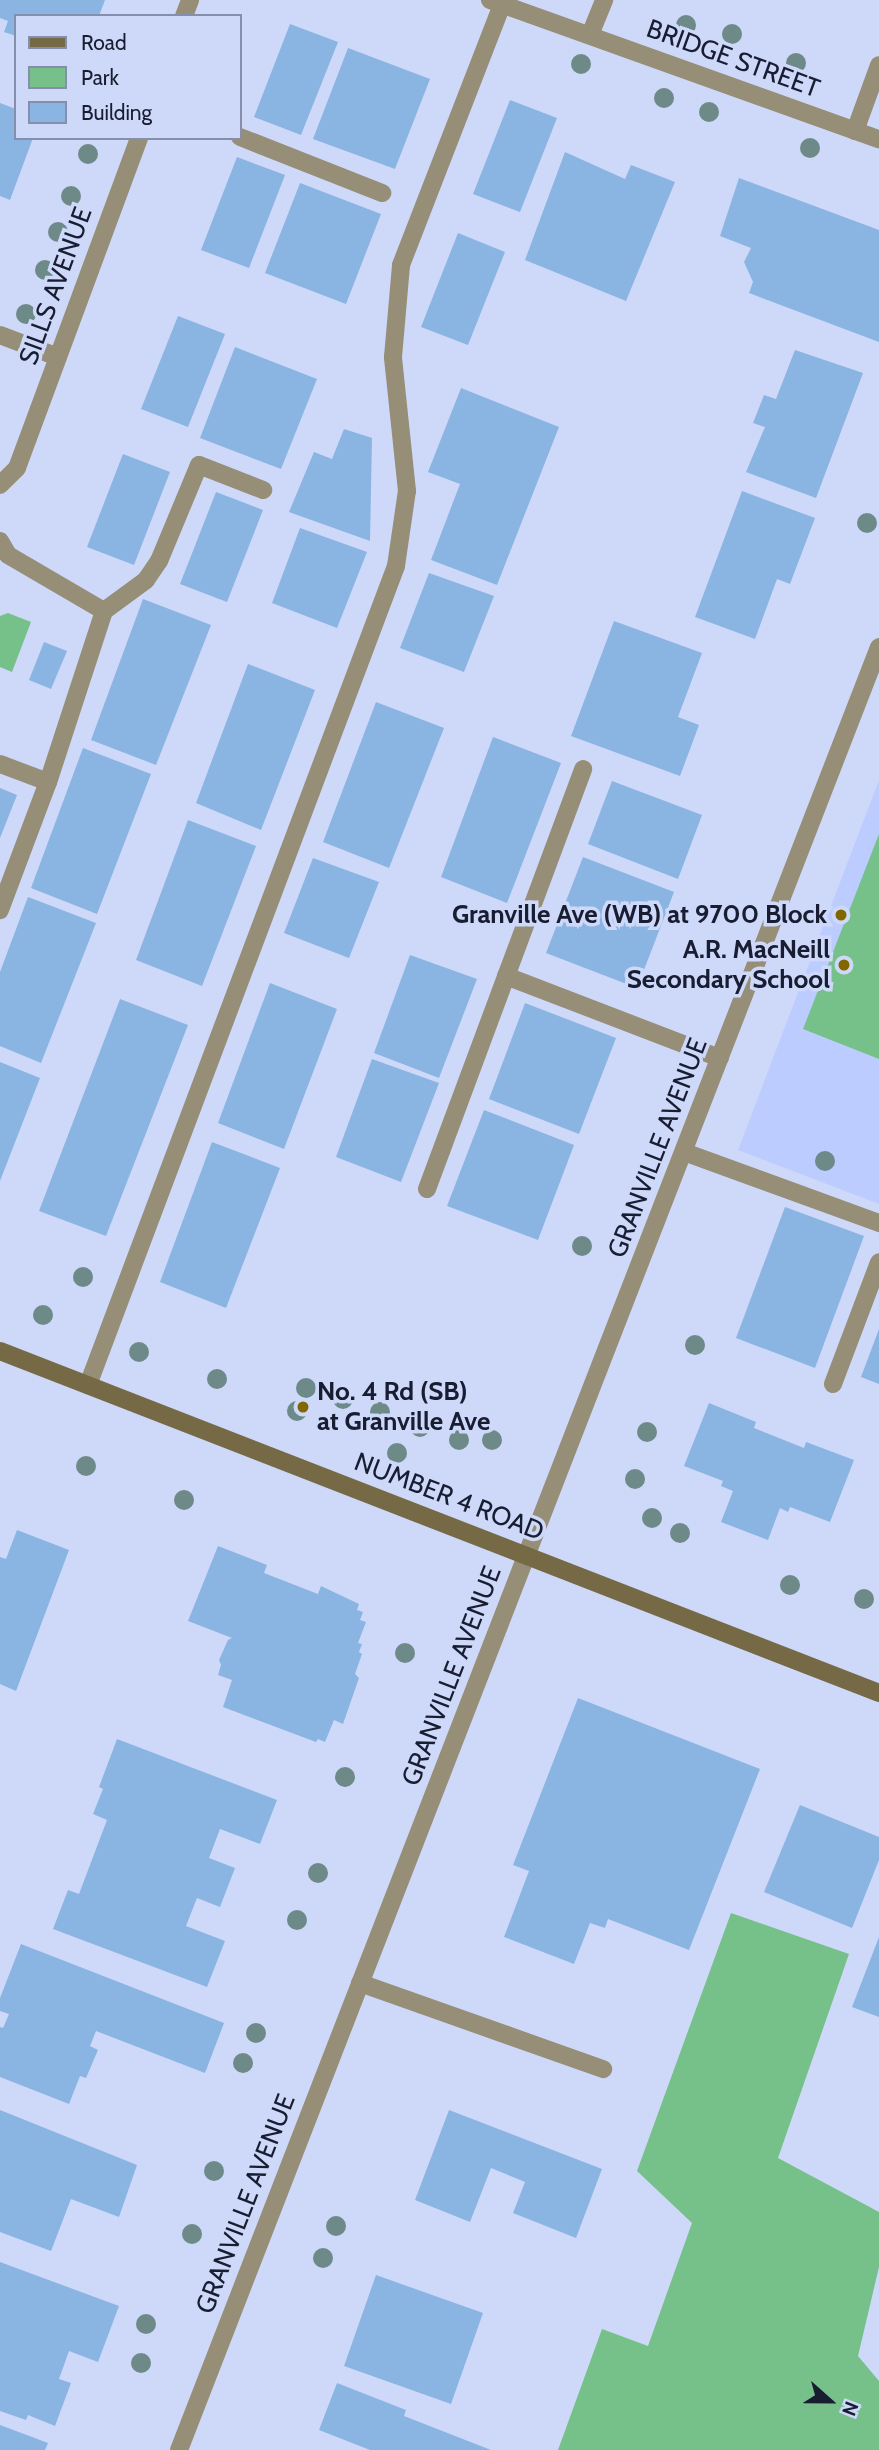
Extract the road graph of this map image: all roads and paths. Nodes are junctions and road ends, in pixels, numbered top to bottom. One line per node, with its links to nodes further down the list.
1 (604, 0): 3 (street)
2 (496, 2): 3 (street, BRIDGE STREET); 29 (street)
3 (590, 35): 5 (street, BRIDGE STREET)
4 (879, 65): 5 (street)
5 (855, 131): 7 (street, BRIDGE STREET)
6 (242, 138): 9 (street)
7 (879, 139)
8 (138, 140): 11 (street, SILLS AVENUE)
9 (382, 193)
10 (0, 335): 11 (street)
11 (58, 356): 12 (street, SILLS AVENUE)
12 (0, 485)
13 (263, 490): 15 (street)
14 (0, 541): 15 (street)
15 (104, 611): 19 (street)
16 (879, 647): 22 (street, GRANVILLE AVENUE)
17 (0, 764): 19 (street)
18 (583, 769): 21 (street)
19 (48, 782): 20 (street)
20 (0, 910)
21 (506, 976): 22 (street); 24 (street)
22 (720, 1058): 23 (street, GRANVILLE AVENUE)
23 (684, 1152): 25 (street); 30 (street, GRANVILLE AVENUE)
24 (427, 1189)
25 (879, 1223)
26 (879, 1262): 28 (street)
27 (0, 1351): 29 (main road, NUMBER 4 ROAD)
28 (833, 1384)
29 (88, 1385): 30 (main road, NUMBER 4 ROAD)
30 (527, 1556): 31 (main road, NUMBER 4 ROAD); 32 (street, GRANVILLE AVENUE)
31 (879, 1693)
32 (360, 1983): 33 (street); 34 (street, GRANVILLE AVENUE)
33 (603, 2068)
34 (179, 2450)

